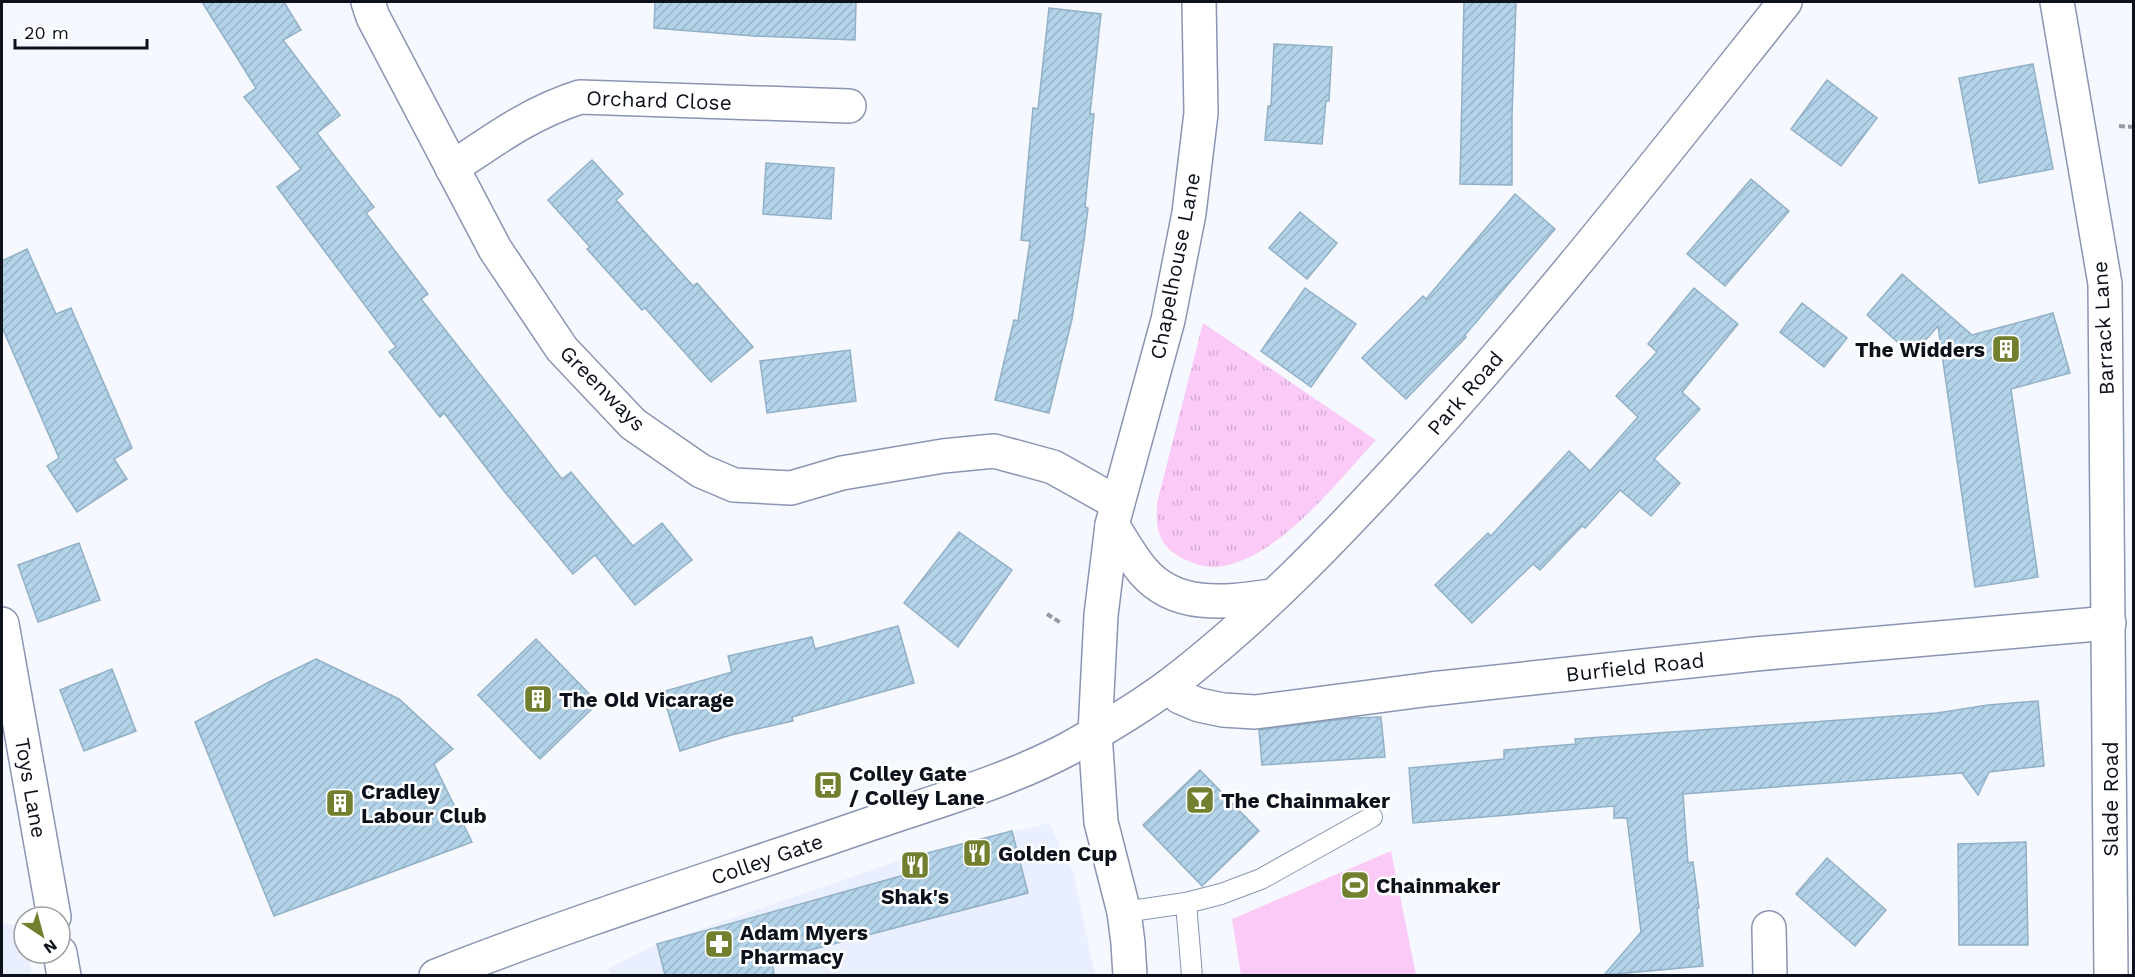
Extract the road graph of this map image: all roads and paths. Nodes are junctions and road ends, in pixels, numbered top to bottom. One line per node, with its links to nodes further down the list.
1 (368, 2): 6 (main road, Greenways)
2 (1199, 2): 7 (main road, Chapelhouse Lane)
3 (1785, 2): 8 (main road, Park Road)
4 (2057, 2): 9 (main road, Barrack Lane)
5 (849, 106): 6 (main road, Orchard Close)
6 (452, 168): 7 (main road, Greenways)
7 (1114, 514): 8 (main road); 13 (main road, Chapelhouse Lane)
8 (1272, 596): 12 (main road, Park Road)
9 (2109, 623): 11 (main road, Slade Road); 12 (main road, Burfield Road)
10 (2, 624): 16 (main road, Toys Lane)
11 (2121, 666): 24 (main road, Slade Road)
12 (1168, 687): 13 (main road, Park Road)
13 (1095, 733): 17 (main road, Chapelhouse Lane); 19 (main road, Colley Gate)
14 (1372, 817): 15 (lane)
15 (1186, 903): 17 (lane); 22 (lane)
16 (52, 905)
17 (1124, 912): 21 (main road, Chapelhouse Lane)
18 (1769, 928): 23 (main road)
19 (484, 967): 20 (main road, Colley Gate)
20 (436, 975)
21 (1130, 975)
22 (1192, 975)
23 (1770, 975)
24 (2111, 975)

